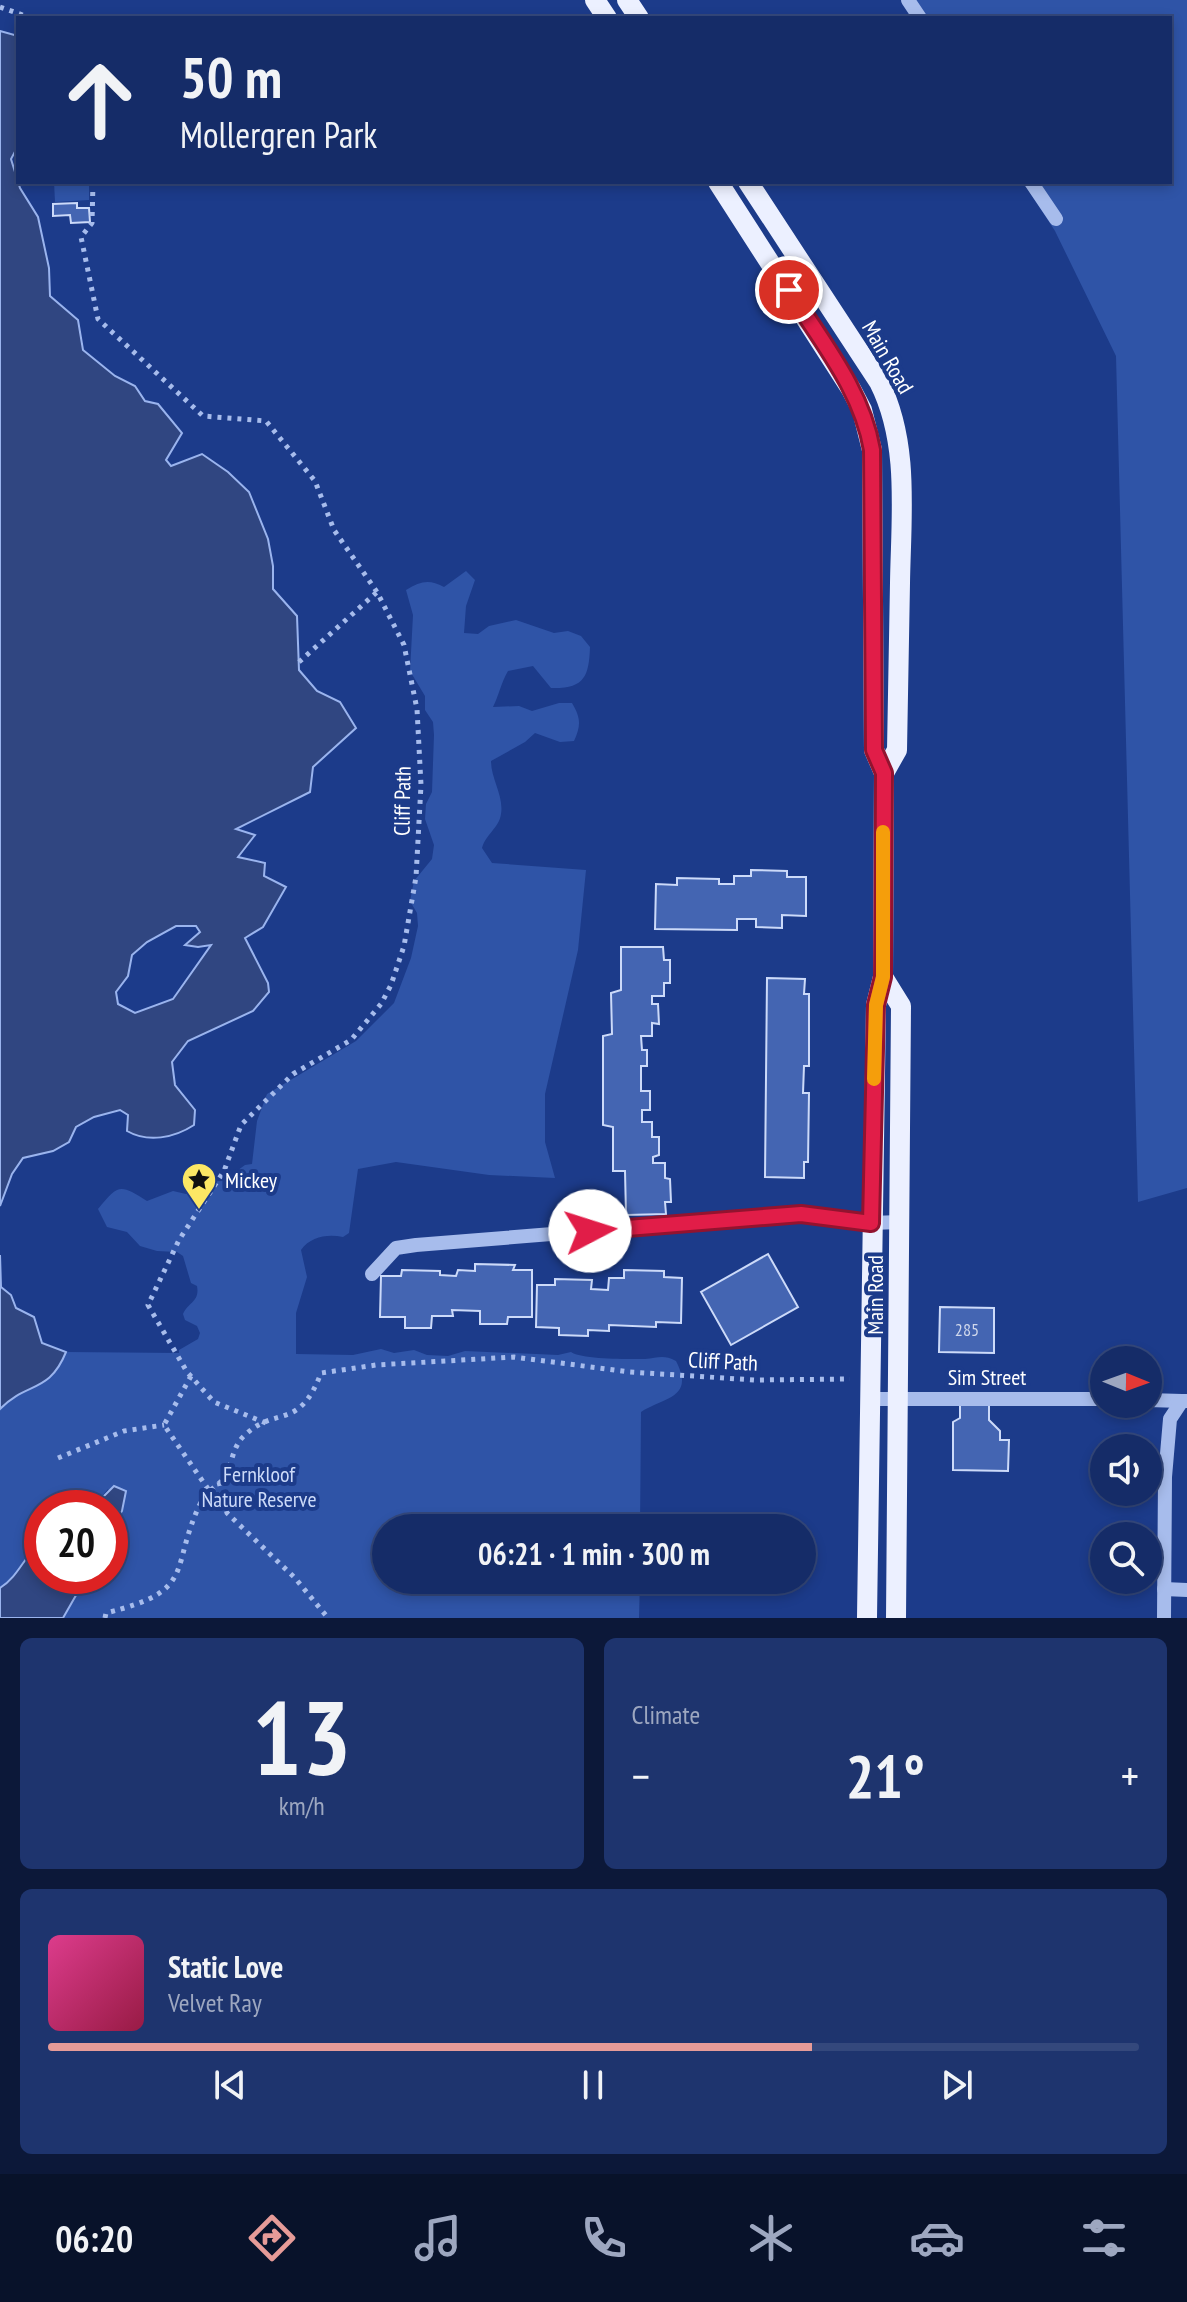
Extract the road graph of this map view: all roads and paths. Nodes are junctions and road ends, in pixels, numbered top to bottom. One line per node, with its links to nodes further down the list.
1 (0, 7): 2 (path)
2 (25, 16)
3 (93, 184): 8 (path, Cliff Path)
4 (719, 184): 10 (main road, Main Road)
5 (749, 184): 10 (main road, Main Road)
6 (1032, 184): 7 (street)
7 (1056, 219)
8 (377, 592): 9 (path); 15 (path, Cliff Path)
9 (299, 662)
10 (884, 773): 11 (main road, Main Road)
11 (883, 977): 12 (main road, Main Road); 13 (main road, Main Road)
12 (900, 1222): 13 (street); 17 (main road, Main Road)
13 (871, 1223): 14 (street); 16 (main road, Main Road)
14 (372, 1274)
15 (191, 1376): 21 (path, Cliff Path); 22 (path)
16 (870, 1389): 17 (street, Sim Street); 21 (path, Cliff Path); 30 (main road, Main Road)
17 (899, 1399): 18 (street, Sim Street); 31 (main road, Main Road)
18 (1090, 1399)
19 (1162, 1400): 20 (street)
20 (1185, 1401): 26 (street)
21 (266, 1423): 24 (path, Cliff Path)
22 (164, 1425): 23 (path); 25 (path)
23 (58, 1458)
24 (219, 1482): 25 (path, Cliff Path); 29 (path)
25 (208, 1489): 28 (path)
26 (1164, 1589): 27 (street); 32 (street)
27 (1187, 1590)
28 (105, 1618)
29 (328, 1618)
30 (867, 1618)
31 (896, 1618)
32 (1164, 1618)

